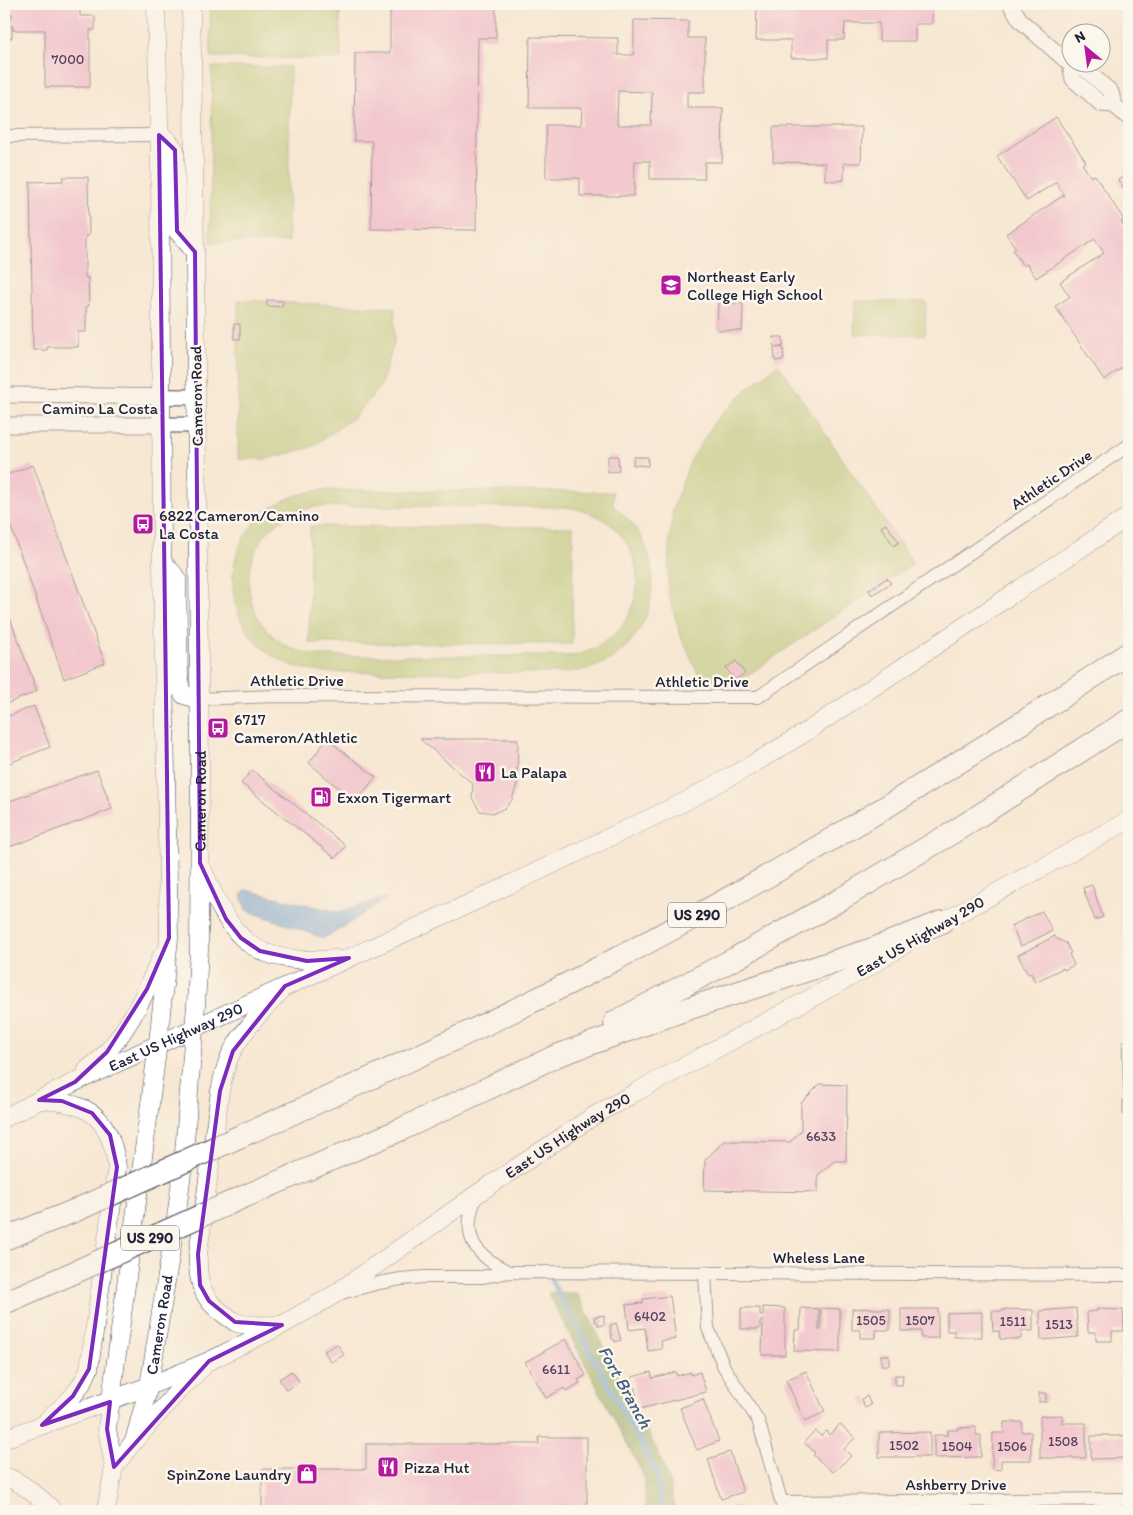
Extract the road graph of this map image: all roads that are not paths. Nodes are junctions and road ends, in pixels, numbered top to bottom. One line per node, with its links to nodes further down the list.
1 (156, 4): 5 (main road, Cameron Road)
2 (191, 4): 7 (main road, Cameron Road)
3 (1010, 4): 4 (street)
4 (1129, 118)
5 (159, 135): 6 (street); 7 (main road); 9 (main road, Cameron Road)
6 (4, 136)
7 (195, 252): 10 (main road, Cameron Road)
8 (4, 395): 9 (street, Camino La Costa)
9 (160, 396): 10 (street, Camino La Costa); 12 (main road, Cameron Road)
10 (196, 397): 13 (main road, Cameron Road)
11 (4, 425): 12 (street, Camino La Costa)
12 (161, 425): 13 (street, Camino La Costa); 16 (main road, Cameron Road)
13 (197, 425): 18 (main road, Cameron Road)
14 (1129, 446): 18 (street, Athletic Drive)
15 (1129, 516): 24 (main road, East US Highway 290)
16 (162, 561): 18 (main road); 23 (main road, Cameron Road)
17 (1129, 652): 33 (highway, US 290, bridge)
18 (198, 698): 21 (main road, Cameron Road)
19 (1129, 720): 28 (highway, US 290)
20 (1129, 820): 22 (main road, East US Highway 290)
21 (200, 863): 24 (main road); 26 (main road, Cameron Road)
22 (942, 922): 28 (highway); 32 (main road, East US Highway 290)
23 (169, 938): 27 (main road, Cameron Road); 29 (main road)
24 (348, 958): 25 (main road, East US Highway 290)
25 (285, 986): 26 (main road, East US Highway 290); 39 (main road)
26 (195, 1027): 27 (main road, East US Highway 290); 41 (main road, Cameron Road)
27 (158, 1043): 29 (main road, East US Highway 290); 42 (main road, Cameron Road)
28 (556, 1056): 38 (highway, US 290, bridge)
29 (75, 1082): 30 (main road, East US Highway 290)
30 (39, 1100): 31 (main road, East US Highway 290); 43 (main road)
31 (4, 1118)
32 (477, 1194): 34 (street, Wheless Lane); 37 (main road, East US Highway 290)
33 (4, 1240)
34 (509, 1272): 35 (street, Wheless Lane); 37 (street, Wheless Lane)
35 (705, 1272): 36 (street, Wheless Lane); 49 (street)
36 (1129, 1275)
37 (332, 1296): 39 (main road, East US Highway 290)
38 (4, 1303)
39 (282, 1324): 40 (main road, East US Highway 290)
40 (209, 1361): 41 (main road, East US Highway 290); 45 (main road)
41 (149, 1386): 42 (main road, East US Highway 290); 45 (main road, Cameron Road)
42 (110, 1402): 43 (main road, East US Highway 290); 46 (main road, Cameron Road)
43 (42, 1425): 44 (main road, East US Highway 290)
44 (4, 1439)
45 (134, 1441): 46 (main road, Cameron Road)
46 (114, 1466): 51 (main road, Cameron Road)
47 (4, 1476): 50 (main road)
48 (1129, 1499): 49 (street, Ashberry Drive)
49 (783, 1507)
50 (53, 1511)
51 (106, 1511)

